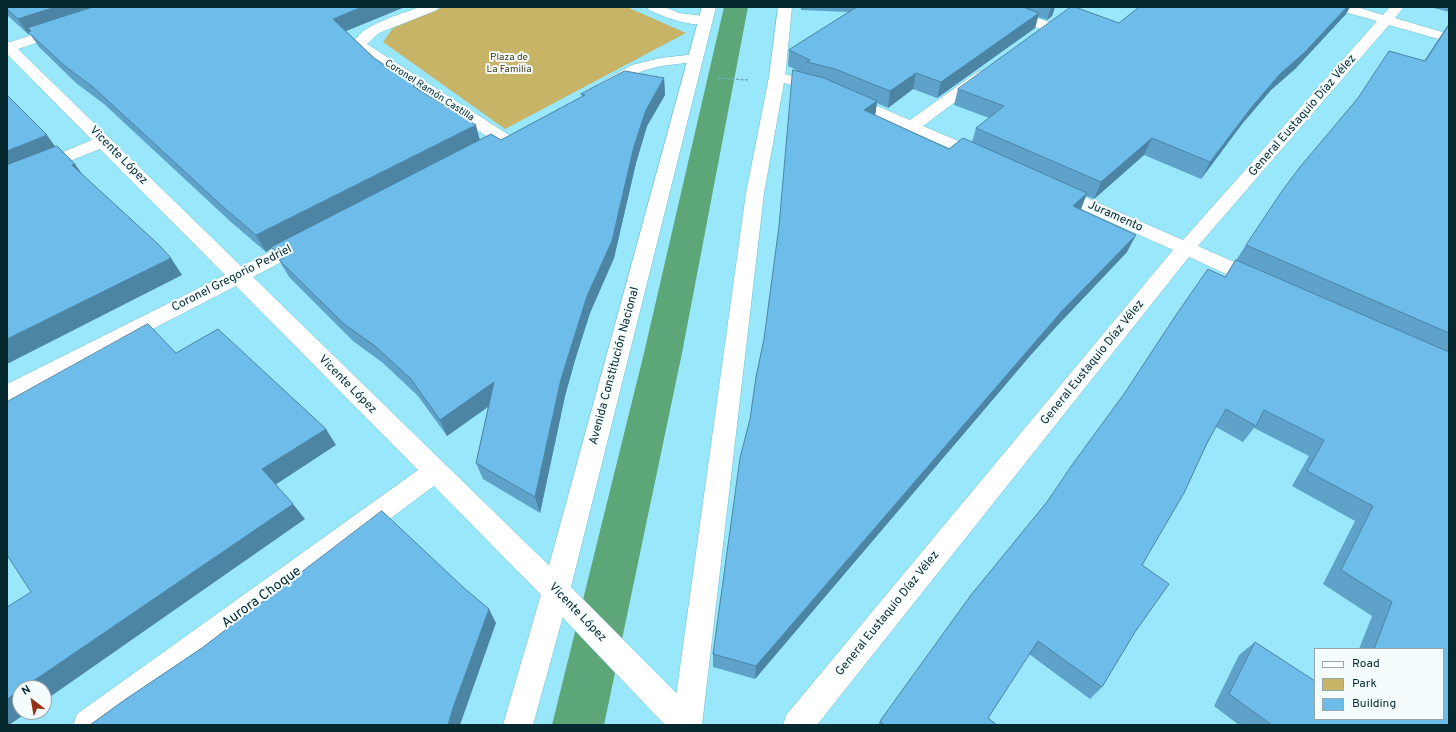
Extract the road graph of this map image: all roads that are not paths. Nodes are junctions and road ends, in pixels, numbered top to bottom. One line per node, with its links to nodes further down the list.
1 (432, 7): 17 (street, Coronel Ramón Castilla)
2 (654, 7): 7 (street)
3 (785, 7): 14 (street)
4 (994, 7): 9 (street)
5 (1342, 7): 6 (street)
6 (1391, 13): 10 (street); 23 (street, General Eustaquio Díaz Vélez)
7 (707, 14): 12 (street, Avenida Constitución Nacional)
8 (73, 26): 11 (street)
9 (1037, 36)
10 (1449, 38)
11 (7, 47): 18 (street, Vicente López)
12 (694, 67): 15 (street); 28 (street, Avenida Constitución Nacional)
13 (993, 67): 16 (street)
14 (777, 79): 16 (street); 31 (street)
15 (588, 94)
16 (912, 126): 19 (street)
17 (503, 139)
18 (104, 142): 20 (street); 24 (street, Vicente López)
19 (999, 165)
20 (7, 181)
21 (1042, 184): 23 (street, Juramento)
22 (315, 236): 24 (street, Coronel Gregorio Pedriel)
23 (1186, 248): 25 (street, Juramento); 32 (street, General Eustaquio Díaz Vélez)
24 (238, 276): 26 (street, Coronel Gregorio Pedriel); 27 (street, Vicente López)
25 (1272, 287)
26 (7, 394)
27 (435, 472): 28 (street, Vicente López); 29 (street, Aurora Choque)
28 (556, 591): 30 (street, Avenida Constitución Nacional); 31 (street, Vicente López)
29 (88, 725)
30 (518, 725)
31 (687, 725)
32 (798, 725)

